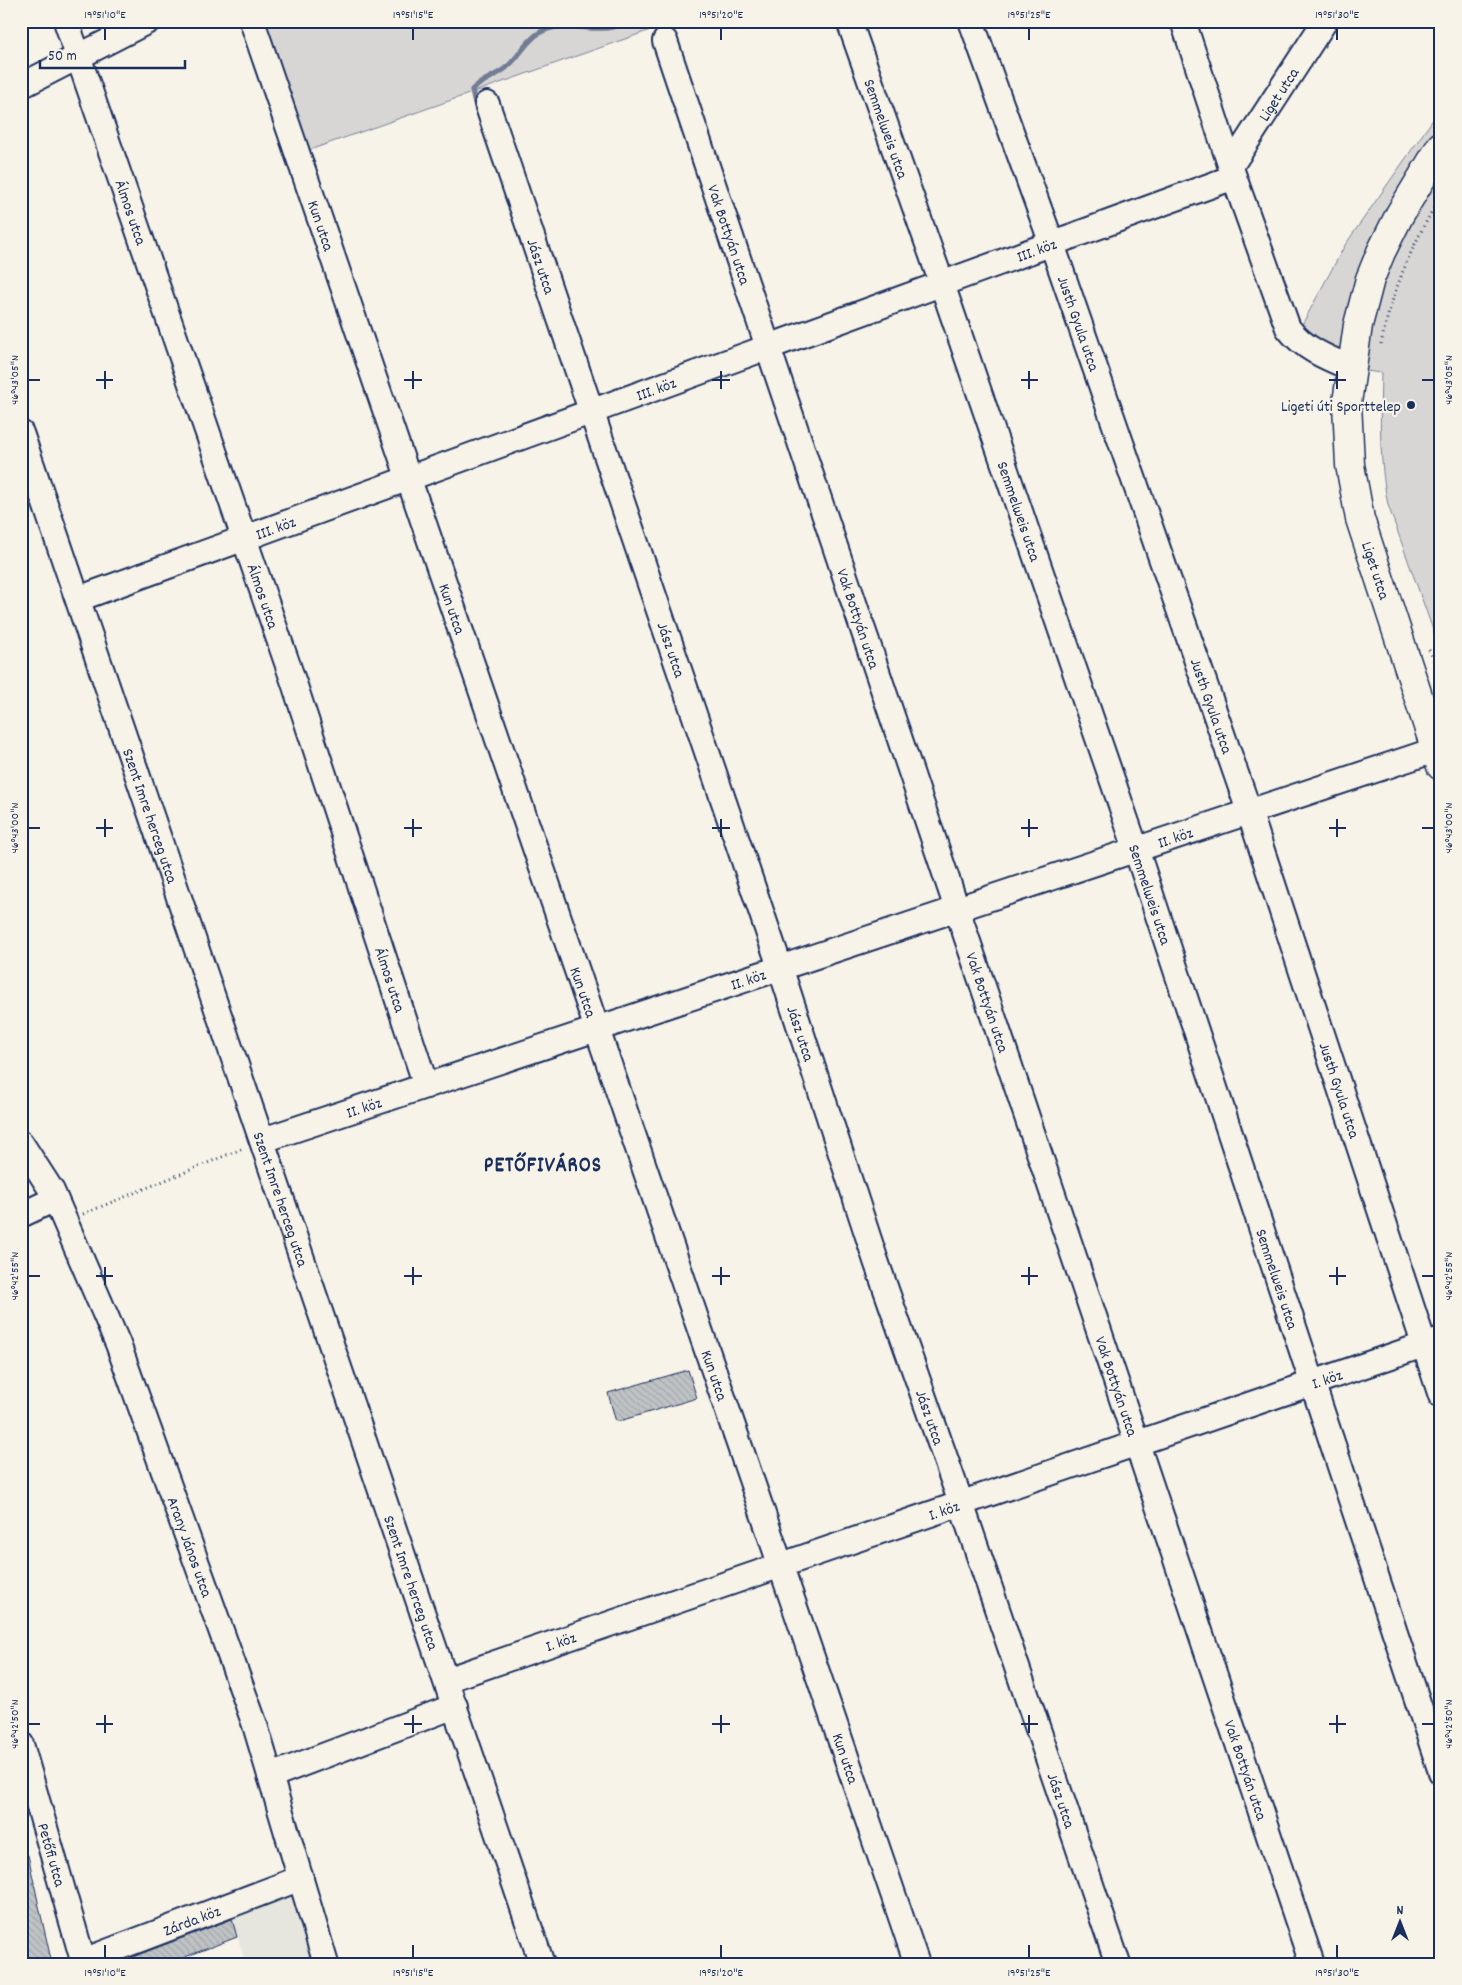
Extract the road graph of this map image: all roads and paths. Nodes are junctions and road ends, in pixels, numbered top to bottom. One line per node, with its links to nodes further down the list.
1 (66, 21): 9 (street, Álmos utca)
2 (148, 21): 9 (street)
3 (252, 21): 22 (street, Kun utca)
4 (849, 21): 16 (street, Semmelweis utca)
5 (971, 21): 15 (street, Justh Gyula utca)
6 (1183, 21): 13 (street)
7 (1325, 21): 13 (street, Liget utca)
8 (665, 41): 18 (street, Vak Bottyán utca)
9 (78, 56): 10 (street); 23 (street, Álmos utca)
10 (21, 86)
11 (487, 104): 20 (street, Jász utca)
12 (1441, 146): 19 (main road, Liget utca)
13 (1232, 172): 15 (street, III. köz); 19 (street)
14 (1441, 196): 17 (path)
15 (1052, 244): 16 (street, III. köz); 26 (street, Justh Gyula utca)
16 (942, 284): 18 (street, III. köz); 27 (street, Semmelweis utca)
17 (1380, 344)
18 (768, 347): 20 (street, III. köz); 28 (street, Vak Bottyán utca)
19 (1351, 368): 25 (main road, Liget utca)
20 (592, 412): 22 (street, III. köz); 29 (street, Jász utca)
21 (21, 432): 24 (street, Szent Imre herceg utca)
22 (409, 479): 23 (street, III. köz); 30 (street, Kun utca)
23 (244, 539): 24 (street, III. köz); 31 (street, Álmos utca)
24 (78, 599): 32 (street, Szent Imre herceg utca)
25 (1438, 758): 26 (street, II. köz)
26 (1249, 811): 27 (street, II. köz); 37 (street, Justh Gyula utca)
27 (1136, 849): 28 (street, II. köz); 38 (street, Semmelweis utca)
28 (956, 909): 29 (street, II. köz); 40 (street, Vak Bottyán utca)
29 (780, 967): 30 (street, II. köz); 41 (street, Jász utca)
30 (597, 1028): 31 (street, II. köz); 42 (street, Kun utca)
31 (426, 1086): 32 (street, II. köz)
32 (263, 1140): 36 (path); 43 (street, Szent Imre herceg utca)
33 (21, 1143): 34 (street, Arany János utca)
34 (55, 1198): 35 (street); 36 (street, Arany János utca)
35 (21, 1215)
36 (65, 1222): 47 (street, Arany János utca)
37 (1432, 1342): 38 (street, I. köz); 39 (street, Justh Gyula utca)
38 (1311, 1384): 40 (street, I. köz); 46 (street, Semmelweis utca)
39 (1441, 1396)
40 (1137, 1443): 41 (street, I. köz); 54 (street, Vak Bottyán utca)
41 (962, 1504): 42 (street, I. köz); 53 (street, Jász utca)
42 (781, 1565): 43 (street, I. köz); 52 (street, Kun utca)
43 (446, 1680): 44 (street, Szent Imre herceg utca)
44 (455, 1706): 47 (street); 51 (street, Szent Imre herceg utca)
45 (21, 1744): 49 (street, Petőfi utca)
46 (1441, 1772)
47 (270, 1776): 48 (street, Arany János utca)
48 (301, 1878): 49 (street, Zárda köz); 50 (street, Arany János utca)
49 (83, 1962)
50 (326, 1964)
51 (542, 1964)
52 (917, 1964)
53 (1118, 1964)
54 (1312, 1964)

